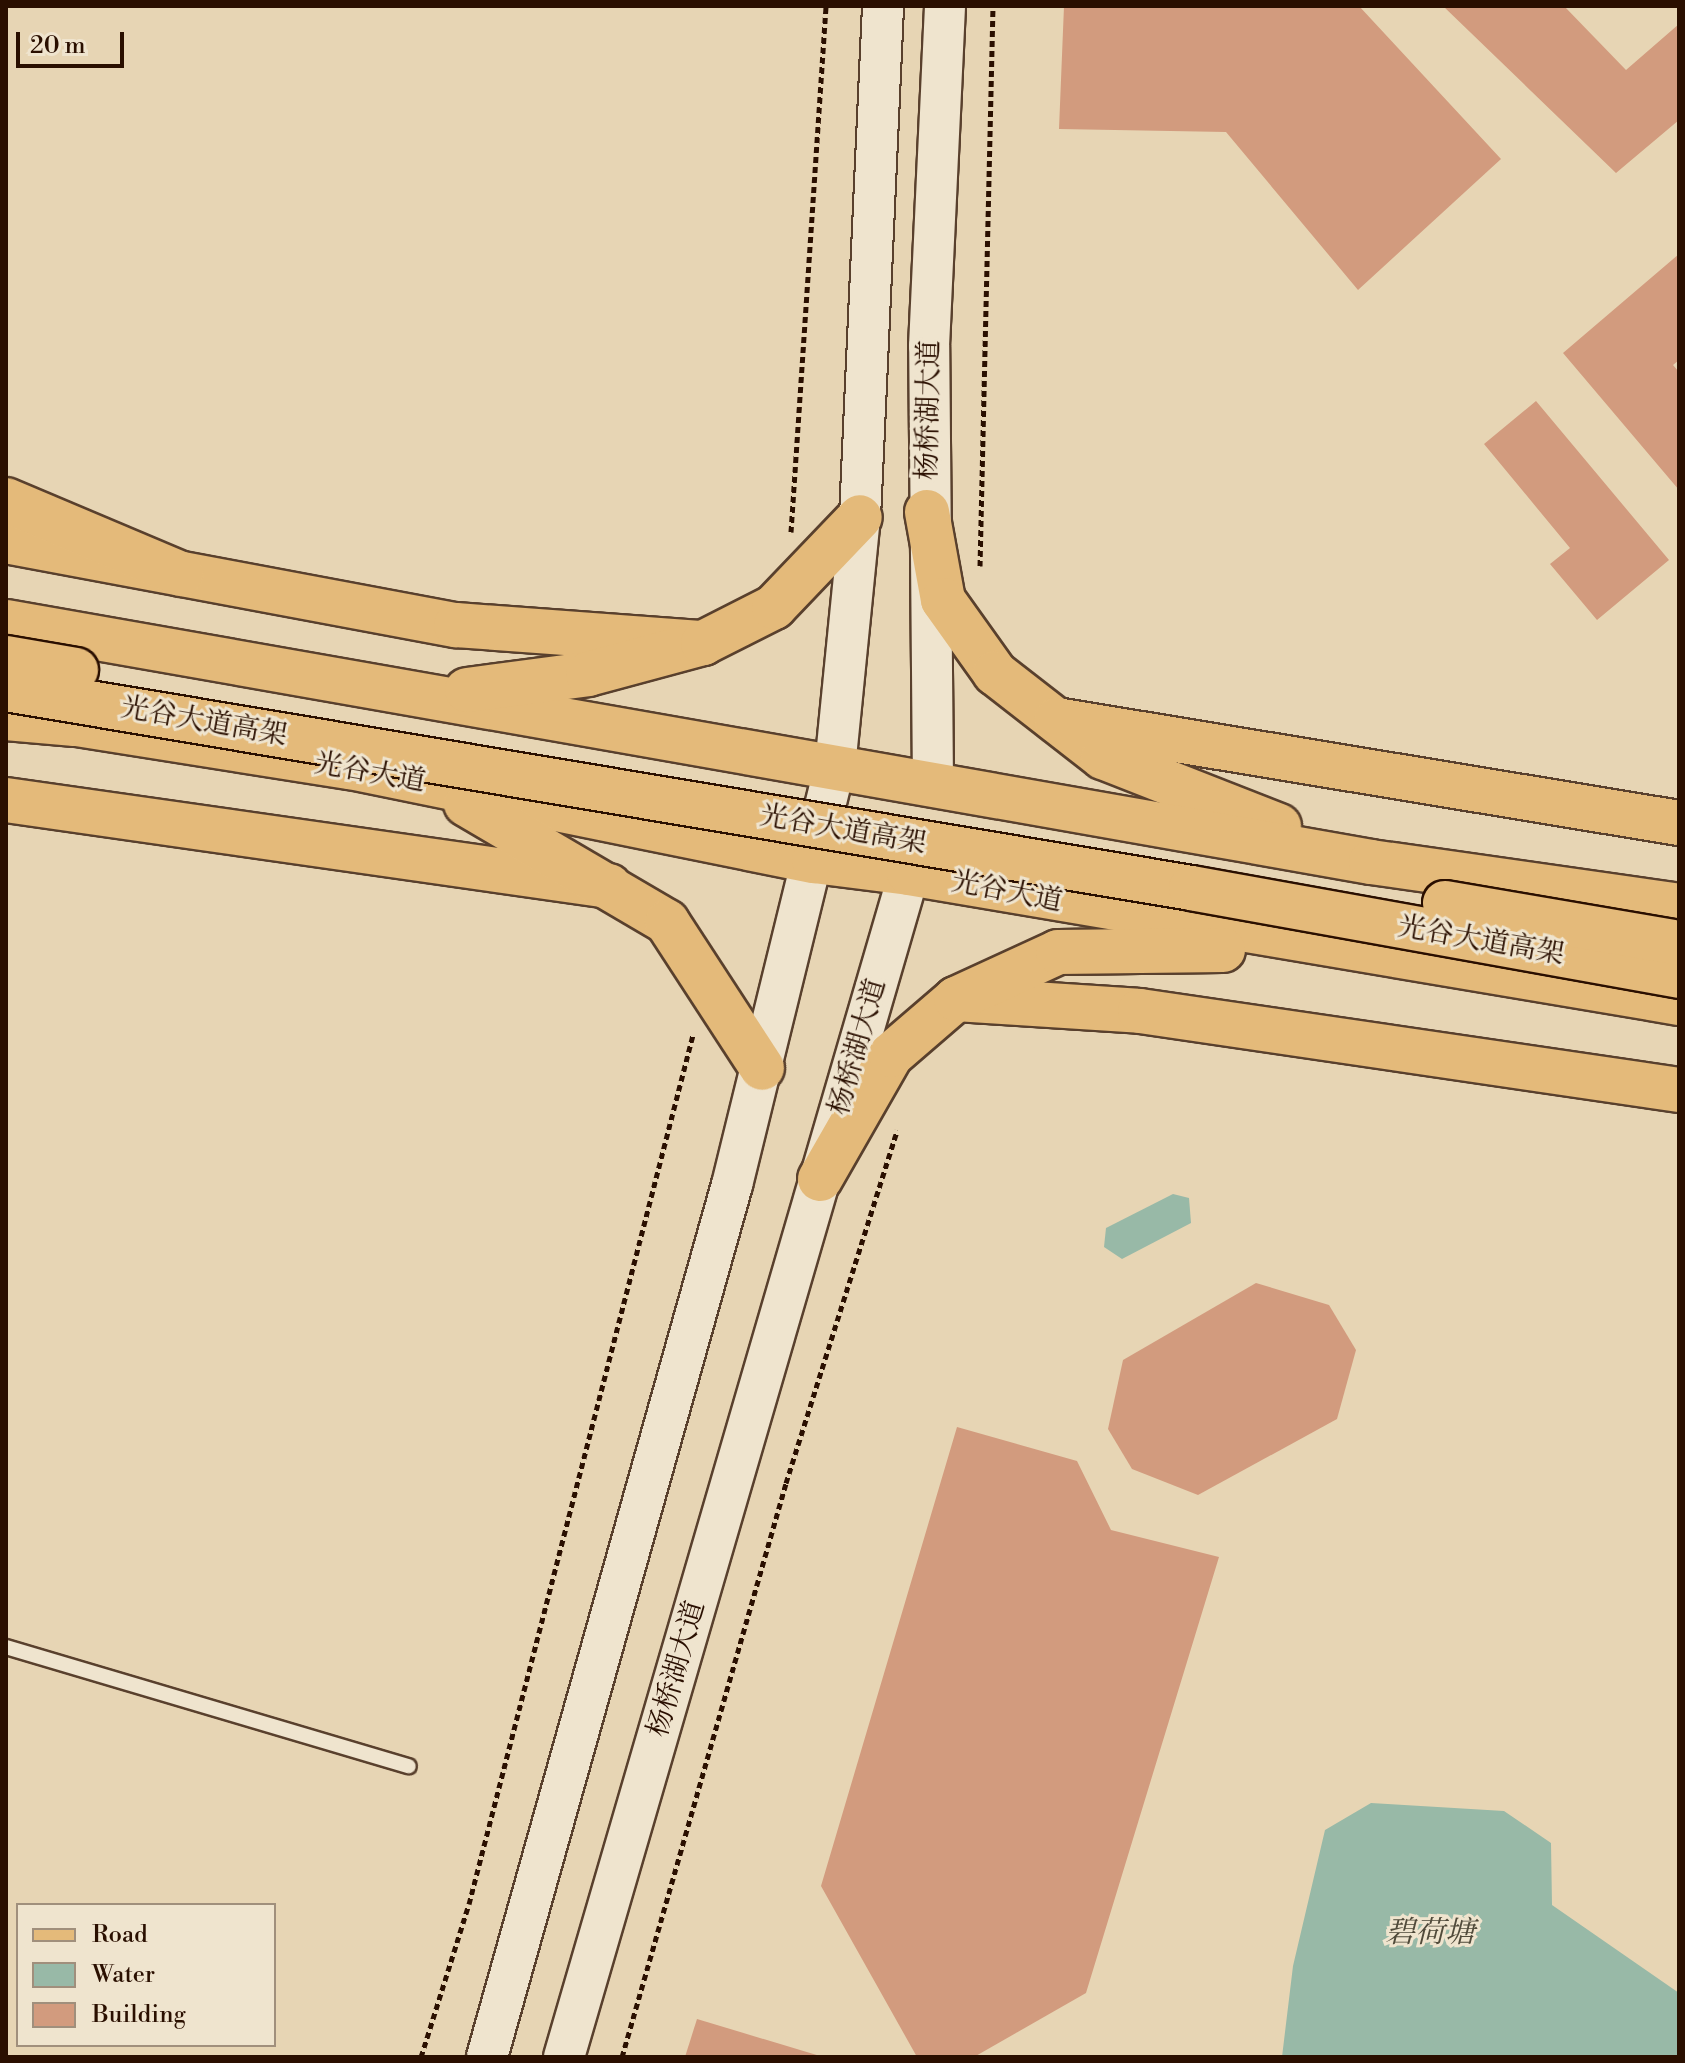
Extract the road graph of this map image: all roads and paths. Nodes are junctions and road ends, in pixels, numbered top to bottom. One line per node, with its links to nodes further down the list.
1 (826, 6): 12 (path)
2 (883, 6): 7 (main road)
3 (945, 6): 6 (main road, 杨桥湖大道)
4 (993, 6): 9 (path)
5 (6, 500): 10 (main road)
6 (927, 512): 21 (main road); 25 (main road, 杨桥湖大道)
7 (860, 517): 12 (main road); 24 (main road)
8 (6, 541): 10 (main road)
9 (980, 572)
10 (181, 574): 14 (main road)
11 (6, 594): 15 (main road)
12 (786, 595): 14 (main road)
13 (6, 622): 15 (main road)
14 (703, 643): 18 (main road)
15 (132, 644): 18 (main road)
16 (6, 658): 33 (main road, 光谷大道高架, bridge)
17 (6, 689): 36 (main road, 光谷大道高架, bridge)
18 (424, 696): 24 (main road)
19 (6, 712): 22 (main road, 光谷大道)
20 (6, 718): 22 (main road)
21 (1056, 720): 27 (main road); 29 (main road)
22 (75, 724): 23 (main road, 光谷大道)
23 (350, 767): 28 (main road, 光谷大道); 31 (main road)
24 (835, 767): 25 (main road); 28 (main road)
25 (933, 784): 29 (main road); 30 (main road, 杨桥湖大道)
26 (6, 800): 31 (main road)
27 (1679, 823)
28 (814, 861): 30 (main road, 光谷大道); 40 (main road)
29 (1371, 862): 32 (main road)
30 (909, 873): 34 (main road, 光谷大道); 43 (main road, 杨桥湖大道)
31 (609, 886): 35 (main road)
32 (1679, 906)
33 (1679, 943)
34 (1332, 948): 37 (main road); 38 (main road, 光谷大道)
35 (703, 974): 40 (main road); 46 (path)
36 (1679, 976)
37 (956, 999): 41 (main road); 43 (main road)
38 (1659, 1001): 39 (main road, 光谷大道)
39 (1679, 1016)
40 (762, 1068): 47 (main road)
41 (1679, 1090)
42 (899, 1125): 49 (path)
43 (820, 1179): 48 (main road, 杨桥湖大道)
44 (6, 1647): 45 (lane)
45 (409, 1766)
46 (421, 2057)
47 (487, 2057)
48 (564, 2057)
49 (622, 2057)

